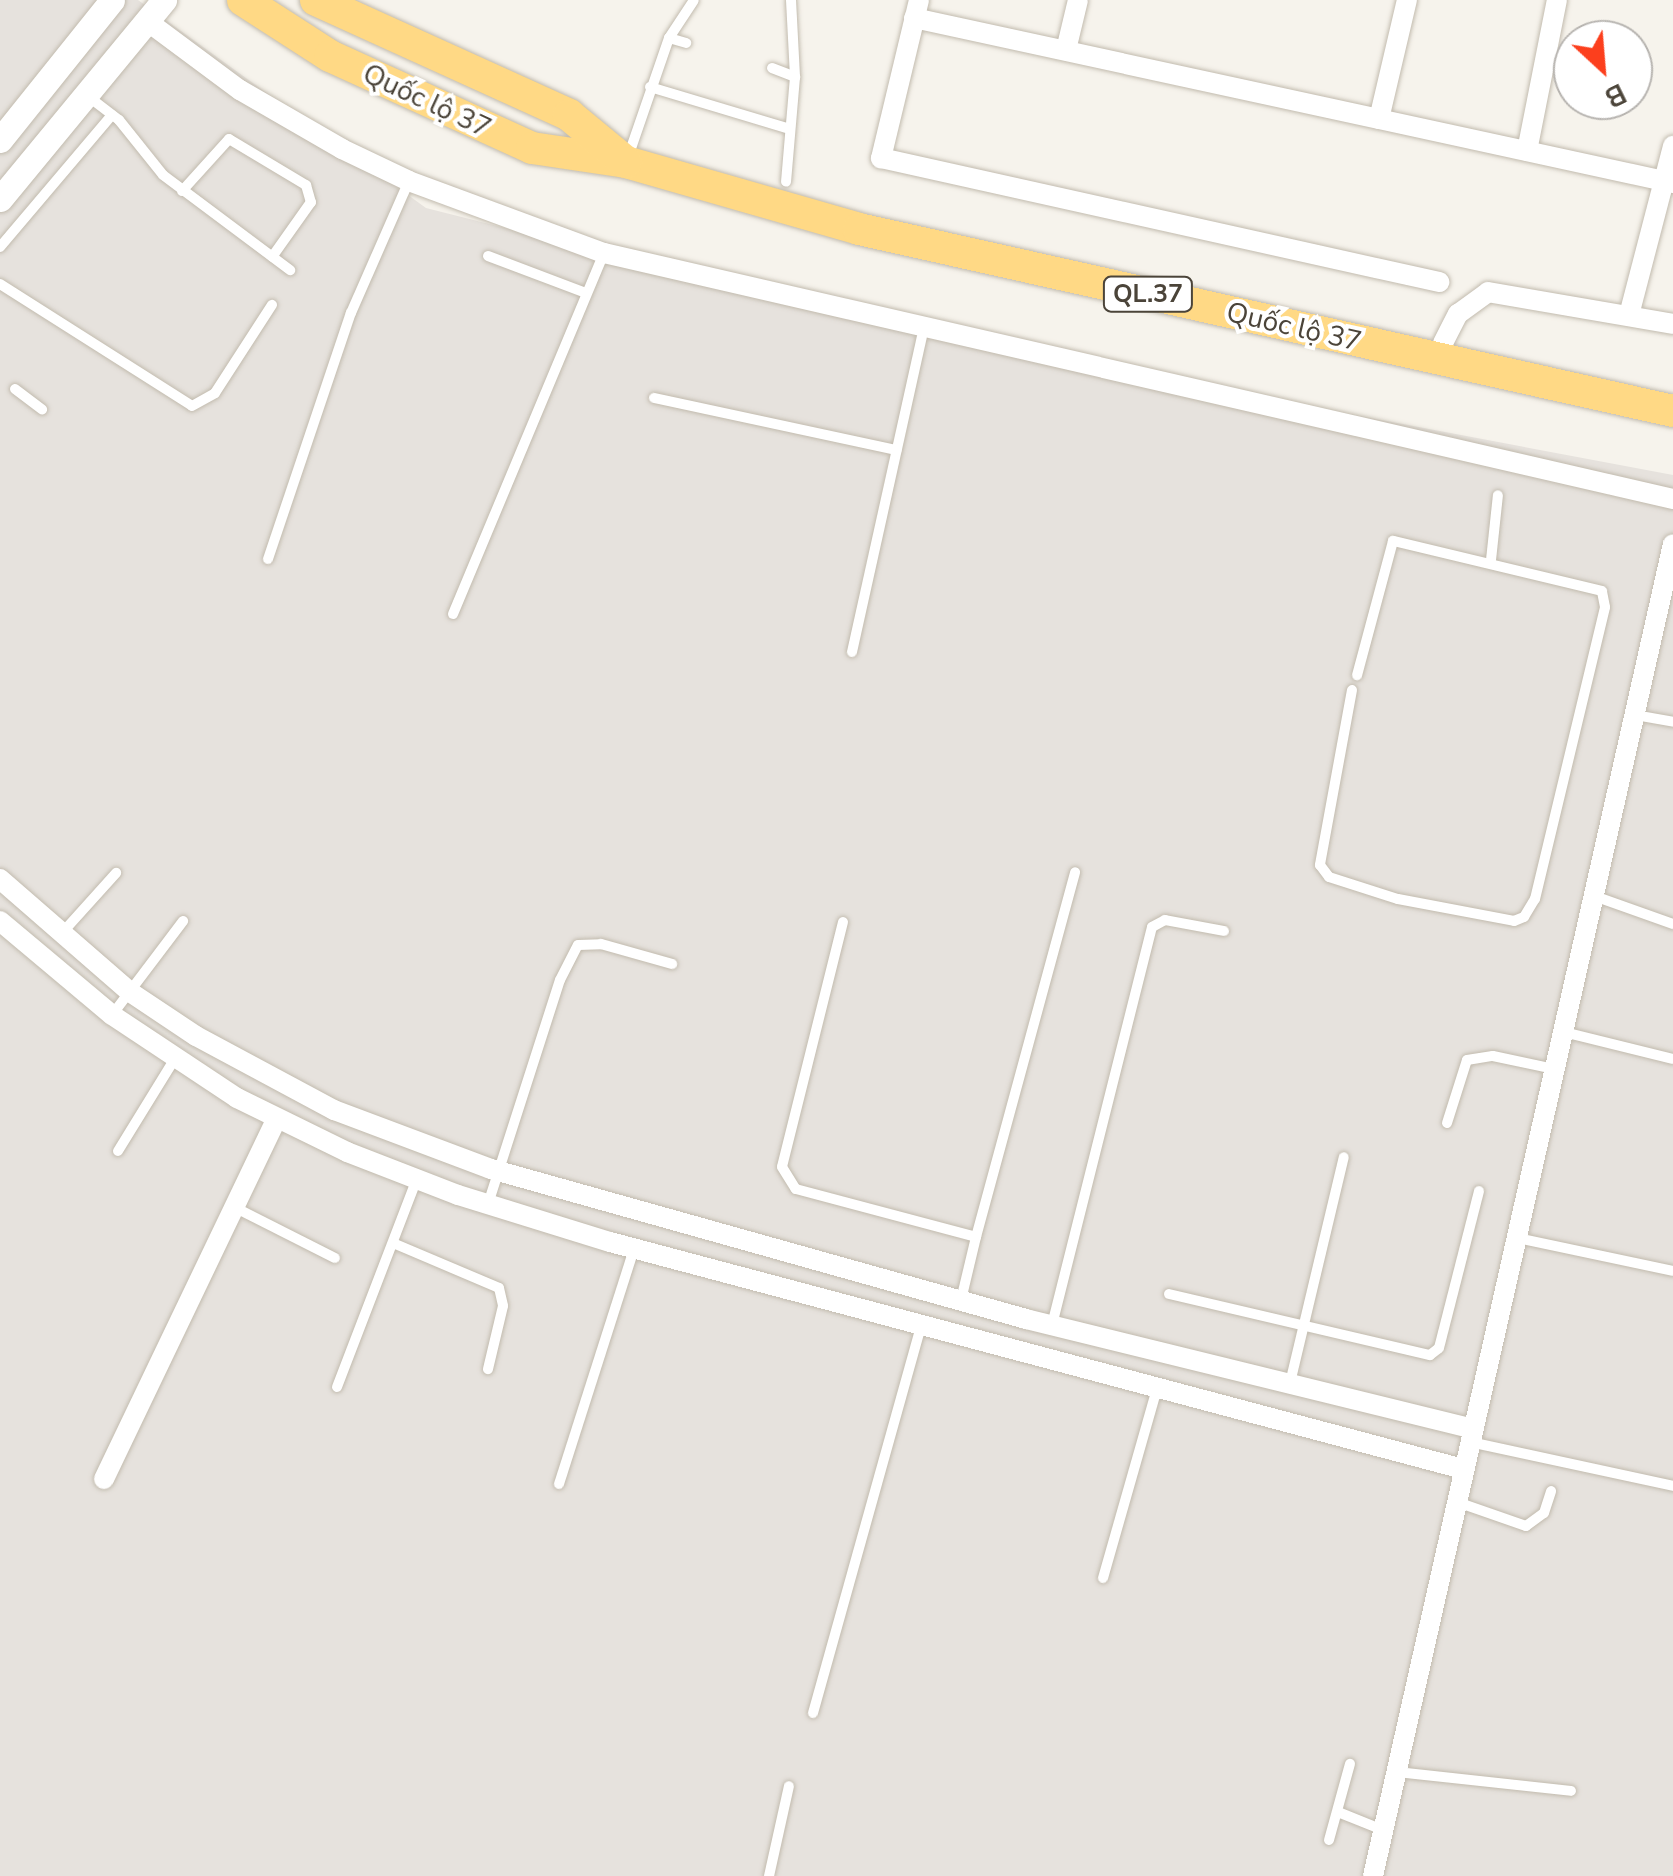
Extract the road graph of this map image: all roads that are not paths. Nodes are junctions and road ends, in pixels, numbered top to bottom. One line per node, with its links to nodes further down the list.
1 (112, 0): 17 (street)
2 (120, 0): 12 (street)
3 (164, 0): 12 (street)
4 (243, 0): 27 (highway, Quốc lộ 37 / QL.37)
5 (316, 0): 27 (highway, Quốc lộ 37 / QL.37)
6 (694, 0): 13 (lane)
7 (791, 0): 18 (lane)
8 (1078, 0): 15 (street)
9 (1407, 0): 22 (street)
10 (1557, 0): 26 (street)
11 (916, 9): 15 (street); 38 (street)
12 (147, 21): 20 (street); 28 (street)
13 (670, 38): 14 (lane); 19 (lane)
14 (686, 43)
15 (1066, 50): 22 (street)
16 (772, 68): 18 (lane)
17 (56, 71): 20 (street); 24 (street)
18 (794, 77): 23 (lane)
19 (650, 86): 23 (lane); 27 (lane)
20 (84, 94): 21 (lane); 32 (street)
21 (112, 115): 31 (lane); 33 (lane)
22 (1379, 119): 26 (street)
23 (787, 128): 29 (lane)
24 (0, 140)
25 (1673, 146): 30 (street)
26 (1526, 150): 30 (street)
27 (626, 162): 49 (highway, Quốc lộ 37 / QL.37)
28 (409, 181): 34 (street); 54 (lane)
29 (786, 182)
30 (1669, 182): 42 (street)
31 (182, 191): 36 (lane); 36 (lane)
32 (0, 199)
33 (0, 247)
34 (604, 253): 40 (lane); 43 (street)
35 (488, 256): 40 (lane)
36 (272, 257): 37 (lane)
37 (290, 270)
38 (1439, 282)
39 (0, 284): 41 (lane)
40 (586, 293): 56 (lane)
41 (272, 305)
42 (1629, 315): 44 (street); 45 (street)
43 (924, 324): 50 (lane); 52 (street)
44 (1673, 324)
45 (1444, 343)
46 (15, 389): 48 (lane)
47 (654, 398): 50 (lane)
48 (42, 409)
49 (1673, 411)
50 (896, 450): 57 (lane)
51 (1498, 496): 55 (lane)
52 (1673, 499)
53 (1673, 544): 60 (street)
54 (268, 559)
55 (1491, 560): 58 (lane); 59 (lane)
56 (453, 614)
57 (852, 652)
58 (1357, 675)
59 (1352, 690)
60 (1634, 715): 61 (lane); 65 (street)
61 (1673, 722)
62 (1075, 872): 88 (lane)
63 (116, 873): 71 (lane)
64 (0, 879): 71 (street)
65 (1594, 896): 69 (lane); 75 (street)
66 (0, 921): 74 (street)
67 (184, 921): 73 (lane)
68 (843, 922): 88 (lane)
69 (1673, 924)
70 (1224, 932): 97 (lane)
71 (62, 933): 73 (street)
72 (672, 964): 83 (lane)
73 (130, 992): 74 (lane); 83 (street)
74 (112, 1015): 77 (street)
75 (1563, 1032): 76 (lane); 78 (street)
76 (1673, 1058)
77 (174, 1060): 79 (street); 81 (lane)
78 (1554, 1069): 80 (lane); 89 (street)
79 (276, 1120): 84 (street); 87 (street)
80 (1447, 1122)
81 (118, 1151)
82 (1344, 1157): 98 (lane)
83 (499, 1172): 86 (lane); 95 (street)
84 (418, 1179): 86 (street); 90 (lane)
85 (1479, 1191): 98 (lane)
86 (488, 1204): 91 (street)
87 (234, 1206): 92 (lane); 105 (street)
88 (976, 1237): 95 (lane)
89 (1516, 1238): 93 (lane); 103 (street)
90 (393, 1242): 99 (lane); 101 (lane)
91 (634, 1248): 96 (street); 106 (lane)
92 (335, 1258)
93 (1673, 1271)
94 (1169, 1294): 98 (lane)
95 (961, 1301): 97 (street)
96 (921, 1324): 102 (street); 111 (lane)
97 (1052, 1325): 100 (street)
98 (1302, 1330): 100 (lane)
99 (488, 1369)
100 (1290, 1384): 103 (street)
101 (336, 1386)
102 (1157, 1388): 104 (street); 110 (lane)
103 (1471, 1435): 104 (street); 107 (lane)
104 (1464, 1470): 109 (street)
105 (104, 1480)
106 (558, 1484)
107 (1673, 1486)
108 (1551, 1491): 109 (lane)
109 (1456, 1502): 113 (street)
110 (1103, 1578)
111 (814, 1714)
112 (1350, 1764): 116 (lane)
113 (1396, 1772): 115 (lane); 117 (street)
114 (789, 1786): 119 (lane)
115 (1571, 1791)
116 (1338, 1812): 117 (lane); 118 (lane)
117 (1383, 1830): 120 (street)
118 (1329, 1840)
119 (769, 1876)
120 (1373, 1876)

